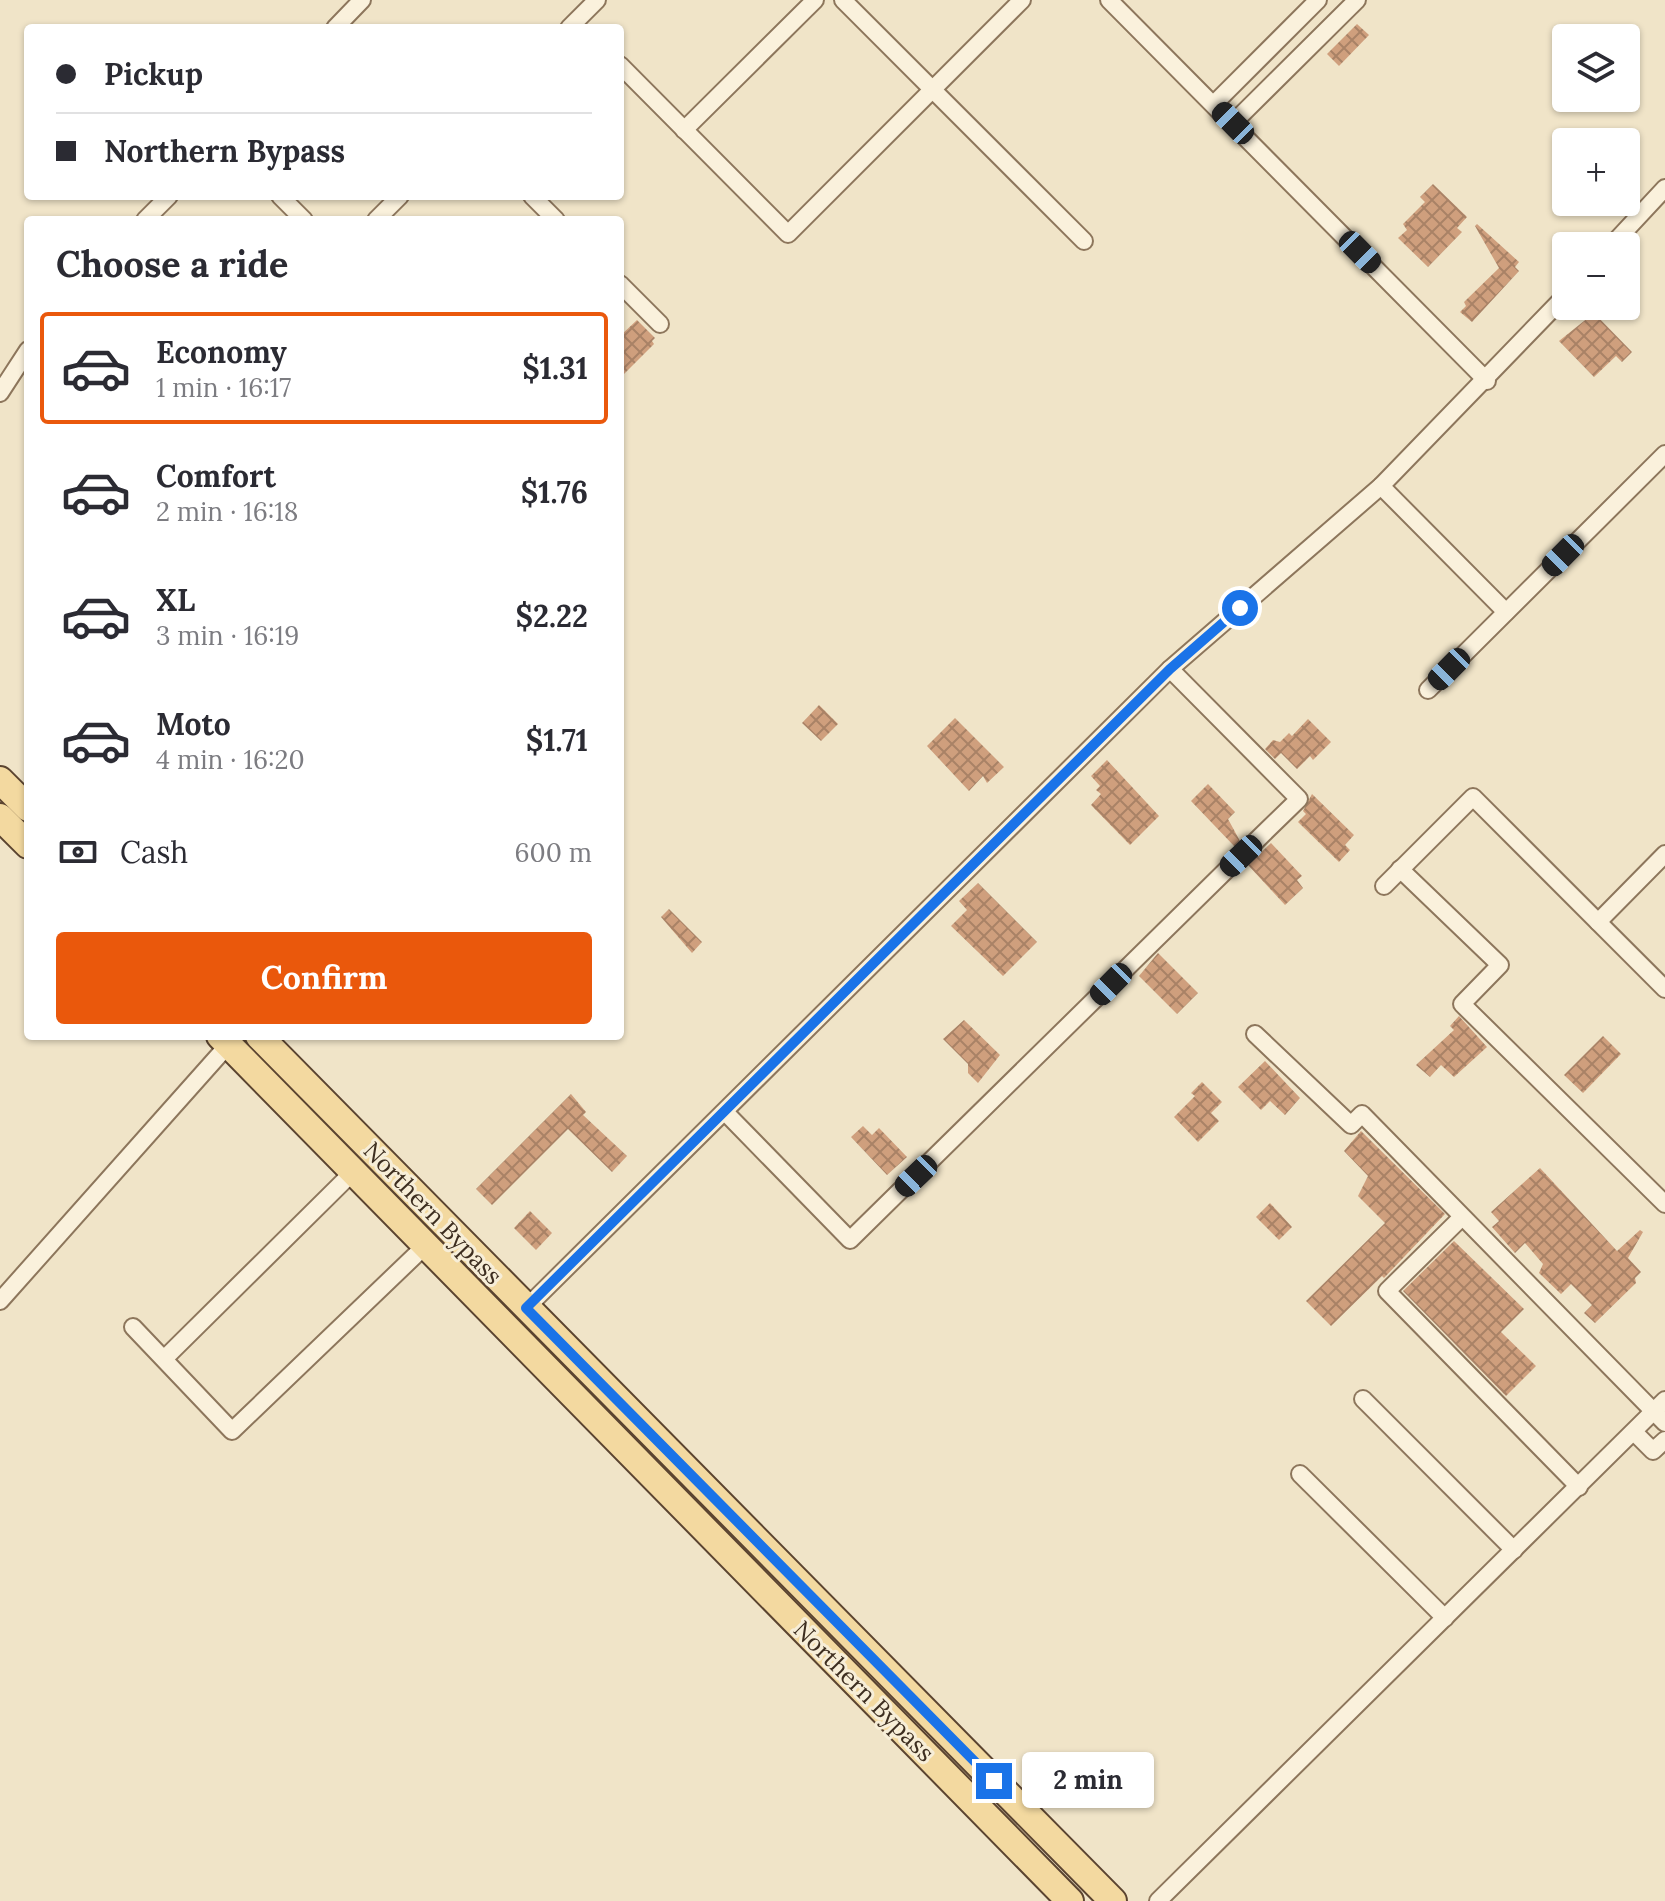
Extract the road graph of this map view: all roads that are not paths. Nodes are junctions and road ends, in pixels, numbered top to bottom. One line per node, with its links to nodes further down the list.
1 (362, 0): 9 (street)
2 (597, 0): 10 (street)
3 (815, 0): 15 (street)
4 (843, 0): 12 (street)
5 (1022, 0): 12 (street)
6 (1109, 0): 13 (street)
7 (1318, 0): 13 (street)
8 (1357, 0): 14 (street)
9 (339, 24)
10 (578, 24)
11 (624, 69): 15 (street)
12 (933, 89): 15 (street); 26 (street)
13 (1214, 104): 14 (street)
14 (1233, 123): 31 (street)
15 (684, 130)
16 (1665, 188): 25 (street)
17 (165, 200): 21 (street)
18 (284, 200): 22 (street)
19 (396, 200): 23 (street)
20 (536, 200): 24 (street)
21 (149, 216)
22 (300, 216)
23 (380, 216)
24 (552, 216)
25 (1624, 232)
26 (1084, 241)
27 (624, 288): 29 (street)
28 (1552, 310): 31 (street)
29 (660, 324)
30 (24, 356): 32 (street)
31 (1487, 381): 34 (street)
32 (0, 393)
33 (1665, 454): 35 (street)
34 (1381, 486): 35 (street); 36 (street)
35 (1506, 612): 37 (street)
36 (1170, 669): 50 (street); 50 (street)
37 (1428, 690)
38 (0, 780): 39 (main road)
39 (24, 804)
40 (0, 817): 41 (main road)
41 (24, 841)
42 (1665, 854): 45 (street)
43 (1400, 869): 44 (street); 45 (street); 52 (street)
44 (1384, 886)
45 (1598, 922): 46 (street)
46 (1665, 989)
47 (1255, 1034): 53 (street)
48 (224, 1040): 51 (main road, Northern Bypass); 55 (street)
49 (263, 1040): 56 (main road, Northern Bypass)
50 (725, 1112): 56 (street)
51 (353, 1172): 54 (main road, Northern Bypass); 58 (street)
52 (1665, 1204)
53 (1462, 1217): 60 (street); 64 (street)
54 (426, 1245): 58 (street); 67 (main road, Northern Bypass)
55 (0, 1301)
56 (526, 1308): 68 (main road, Northern Bypass)
57 (133, 1327): 58 (street)
58 (164, 1359)
59 (1363, 1399): 65 (street)
60 (1661, 1411): 61 (street)
61 (1634, 1432): 62 (street); 64 (street)
62 (1665, 1440)
63 (1300, 1474): 66 (street)
64 (1579, 1487): 65 (street)
65 (1514, 1550): 66 (street)
66 (1445, 1618): 69 (street)
67 (1070, 1901)
68 (1113, 1901)
69 (1158, 1901)

